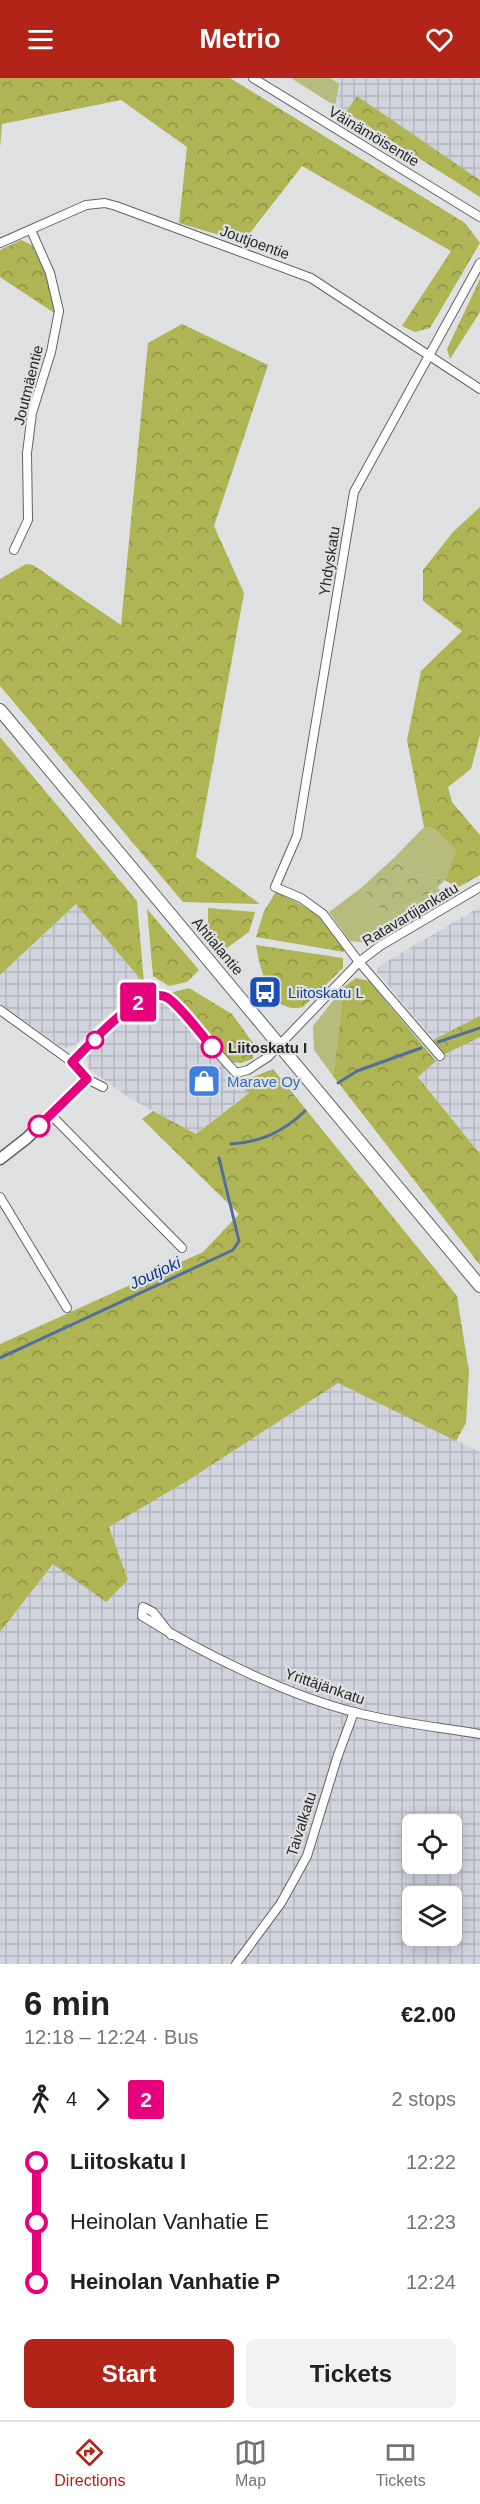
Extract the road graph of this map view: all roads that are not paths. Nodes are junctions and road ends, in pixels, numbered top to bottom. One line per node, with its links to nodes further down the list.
1 (253, 78): 2 (street, Väinämöisentie)
2 (480, 217)
3 (31, 230): 4 (street, Joutjoentie); 6 (street, Joutjoentie); 8 (street, Joutmäentie)
4 (0, 243)
5 (480, 263): 6 (street, Yhdyskatu)
6 (430, 354): 7 (street, Joutjoentie); 11 (street, Yhdyskatu)
7 (480, 389)
8 (14, 550)
9 (0, 710): 13 (main road, Ahtialantie)
10 (480, 887): 11 (street, Ratavartijankatu)
11 (358, 962): 13 (street, Ratavartijankatu); 14 (street)
12 (0, 1010): 15 (street)
13 (280, 1044): 15 (street, Ratavartijankatu); 22 (main road, Ahtialantie)
14 (440, 1056)
15 (72, 1062): 16 (street)
16 (87, 1079): 17 (street); 18 (street)
17 (103, 1088)
18 (51, 1114): 19 (street); 21 (street)
19 (0, 1159)
20 (0, 1197): 23 (street)
21 (182, 1248)
22 (480, 1286)
23 (67, 1308)
24 (171, 1635): 25 (street, Yrittäjänkatu)
25 (354, 1712): 26 (street, Yrittäjänkatu); 27 (street, Taivalkatu)
26 (480, 1734)
27 (236, 1964)

